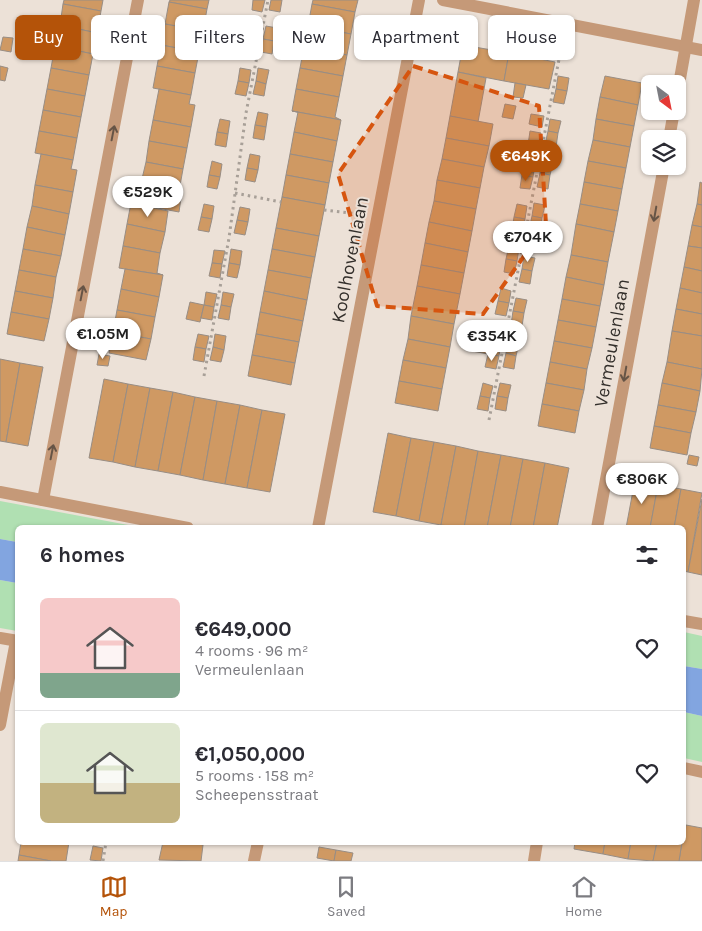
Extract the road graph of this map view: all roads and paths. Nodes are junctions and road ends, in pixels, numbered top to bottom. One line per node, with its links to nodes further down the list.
1 (138, 0): 20 (street, one-way to 1)
2 (268, 0): 13 (path)
3 (419, 0): 16 (street, Koolhovenlaan)
4 (443, 0): 6 (street)
5 (694, 0): 8 (street)
6 (520, 15)
7 (575, 26): 8 (street)
8 (685, 47): 9 (street); 11 (street)
9 (702, 50)
10 (559, 60): 18 (path)
11 (680, 75)
12 (662, 175): 23 (street, Vermeulenlaan, one-way to 23)
13 (235, 193): 14 (path); 17 (path)
14 (281, 202)
15 (324, 210): 16 (path)
16 (378, 217): 22 (street, Koolhovenlaan)
17 (204, 376)
18 (489, 420)
19 (0, 492): 20 (street)
20 (43, 500): 21 (street)
21 (172, 525)
22 (319, 525)
23 (598, 525)
24 (686, 621): 25 (street)
25 (702, 624)
26 (0, 638): 27 (street)
27 (15, 641)
28 (15, 651): 29 (street)
29 (0, 726)
30 (686, 768): 31 (street)
31 (702, 772)
32 (106, 845): 35 (path)
33 (257, 845): 36 (street)
34 (537, 845): 37 (street)
35 (103, 861)
36 (254, 861)
37 (534, 861)

